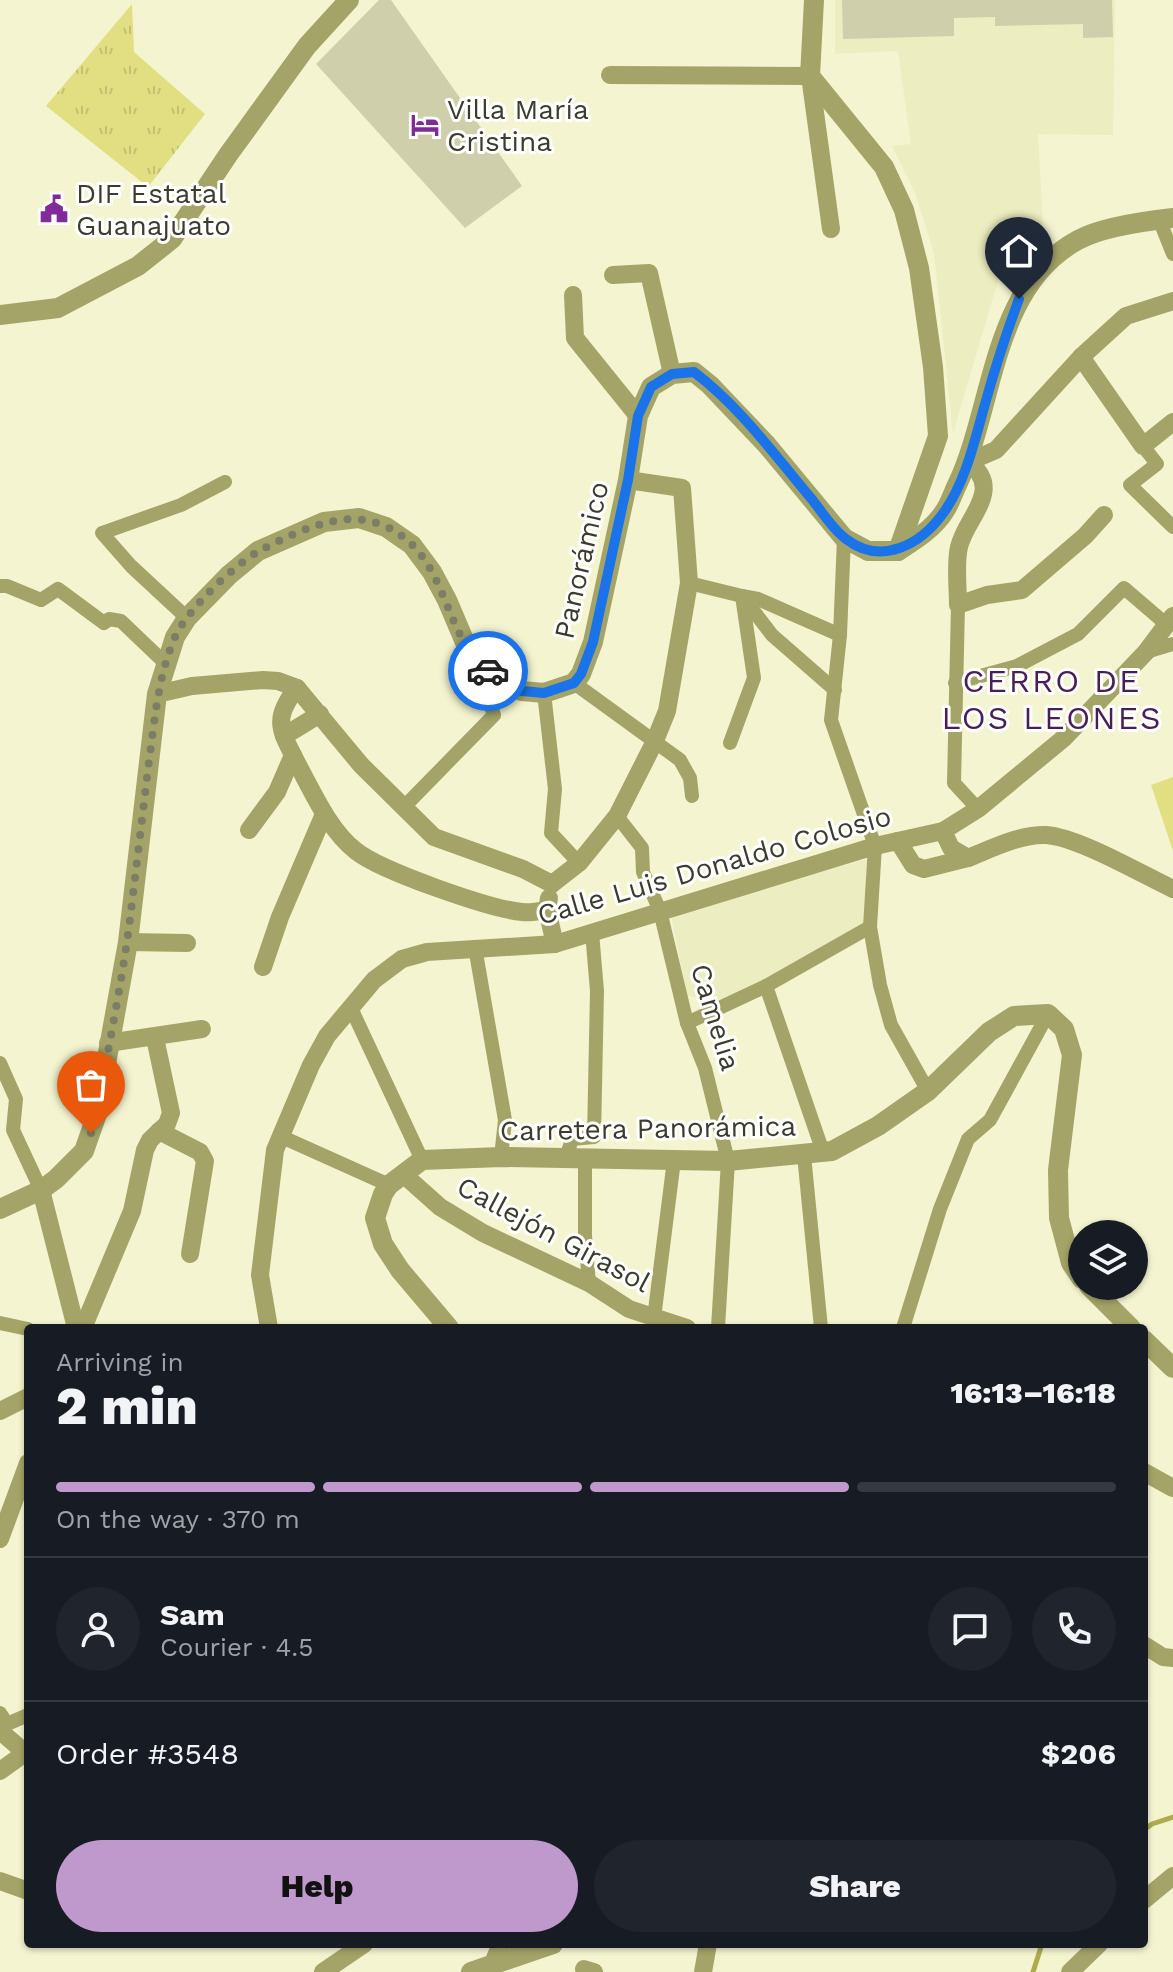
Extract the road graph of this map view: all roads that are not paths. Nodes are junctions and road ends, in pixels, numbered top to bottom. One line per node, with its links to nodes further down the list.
1 (349, 0): 11 (street)
2 (814, 0): 4 (street)
3 (610, 75): 4 (street)
4 (810, 76): 6 (street); 25 (street)
5 (1166, 218): 7 (street); 17 (street)
6 (831, 229)
7 (1173, 254)
8 (613, 275): 13 (street)
9 (573, 295): 14 (street)
10 (1173, 301): 12 (street)
11 (0, 315)
12 (1081, 357): 16 (street); 17 (street)
13 (672, 374): 14 (street, Panorámico); 24 (street)
14 (638, 416): 18 (street, Panorámico)
15 (1173, 422): 16 (street)
16 (1143, 446): 23 (street)
17 (968, 462): 20 (street); 22 (street)
18 (628, 480): 26 (street); 37 (street, Panorámico)
19 (225, 482): 30 (street)
20 (945, 512): 22 (street); 25 (street)
21 (1104, 515): 29 (street)
22 (970, 526): 29 (street)
23 (1173, 527)
24 (844, 538): 25 (street); 32 (street)
25 (898, 551)
26 (689, 583): 28 (street); 45 (street)
27 (0, 586): 35 (street)
28 (742, 596): 32 (street); 40 (street); 46 (street)
29 (958, 605): 38 (street)
30 (187, 618): 35 (street); 36 (street)
31 (1170, 620): 34 (street, Calle Luis Donaldo Colosio); 38 (street)
32 (840, 635): 40 (street)
33 (1173, 644): 34 (street)
34 (1146, 652): 50 (street, Calle Luis Donaldo Colosio)
35 (166, 664): 42 (street)
36 (500, 680): 41 (street); 49 (street)
37 (574, 683): 41 (street, Panorámico); 45 (street)
38 (955, 683): 50 (street)
39 (297, 688): 42 (street); 43 (street); 44 (street)
40 (835, 690): 56 (street)
41 (544, 693): 58 (street)
42 (157, 694): 65 (street)
43 (320, 714): 44 (street); 49 (street)
44 (284, 736): 47 (street)
45 (654, 743): 48 (street); 52 (street)
46 (730, 743)
47 (293, 755): 51 (street); 53 (street)
48 (692, 796)
49 (403, 808): 59 (street)
50 (978, 809): 54 (street, Calle Luis Donaldo Colosio)
51 (324, 814): 61 (street); 69 (street)
52 (617, 816): 58 (street); 62 (street, Camelia)
53 (249, 830)
54 (943, 831): 55 (street, Calle Luis Donaldo Colosio); 57 (street)
55 (898, 841): 56 (street, Calle Luis Donaldo Colosio); 57 (street)
56 (875, 846): 62 (street, Calle Luis Donaldo Colosio); 63 (street)
57 (968, 858): 60 (street)
58 (579, 863): 59 (street)
59 (552, 884): 61 (street)
60 (1173, 889)
61 (547, 910): 67 (street)
62 (660, 911): 64 (street, Calle Luis Donaldo Colosio); 73 (street, Camelia)
63 (870, 927): 70 (street); 78 (street)
64 (592, 932): 67 (street, Calle Luis Donaldo Colosio); 83 (street)
65 (128, 942): 66 (street); 76 (street)
66 (187, 943)
67 (555, 944): 68 (street, Calle Luis Donaldo Colosio)
68 (475, 947): 71 (street, Calle Luis Donaldo Colosio); 82 (street)
69 (263, 967)
70 (766, 986): 73 (street); 81 (street)
71 (351, 1008): 80 (street, Calle Luis Donaldo Colosio); 84 (street)
72 (1048, 1014): 78 (street, Carretera Panorámica); 90 (street); 103 (street)
73 (687, 1023): 86 (street, Camelia)
74 (202, 1029): 75 (street)
75 (155, 1038): 76 (street); 79 (street)
76 (108, 1043): 88 (street)
77 (0, 1063): 88 (street)
78 (928, 1091): 81 (street, Carretera Panorámica)
79 (159, 1131): 91 (street); 97 (street)
80 (282, 1137): 87 (street); 98 (street, Calle Luis Donaldo Colosio)
81 (814, 1154): 86 (street, Carretera Panorámica); 102 (street)
82 (501, 1157): 83 (street, Carretera Panorámica); 84 (street, Carretera Panorámica)
83 (576, 1158): 85 (street, Carretera Panorámica); 92 (street)
84 (422, 1160): 87 (street)
85 (674, 1160): 86 (street, Carretera Panorámica); 94 (street)
86 (728, 1161): 101 (street, Camelia)
87 (396, 1179): 92 (street, Callejón Girasol); 99 (street)
88 (41, 1190): 89 (street); 96 (street)
89 (0, 1209)
90 (1068, 1252)
91 (190, 1254)
92 (589, 1283): 94 (street, Callejón Girasol)
93 (1103, 1300): 104 (street)
94 (654, 1318): 100 (street, Callejón Girasol)
95 (0, 1323): 105 (street)
96 (75, 1324)
97 (85, 1324)
98 (268, 1324)
99 (446, 1324)
100 (674, 1324)
101 (718, 1324)
102 (821, 1324)
103 (904, 1324)
104 (1127, 1324)
105 (24, 1328)
106 (1148, 1344): 107 (street)
107 (1173, 1368)
108 (24, 1399): 109 (street)
109 (2, 1409)
110 (24, 1470): 113 (street)
111 (1148, 1474): 112 (street)
112 (1173, 1488)
113 (6, 1499): 114 (street)
114 (0, 1539)
115 (1148, 1648): 116 (street)
116 (1173, 1658)
117 (0, 1713): 118 (street)
118 (24, 1717)
119 (0, 1731): 120 (street)
120 (24, 1752)
121 (24, 1755): 122 (street)
122 (0, 1771)
123 (1173, 1876): 126 (street)
124 (0, 1881): 125 (street)
125 (24, 1890)
126 (1148, 1897)
127 (358, 1948): 132 (street)
128 (531, 1948): 131 (street)
129 (707, 1948): 134 (street)
130 (1095, 1948): 135 (street)
131 (497, 1954): 133 (street)
132 (323, 1972)
133 (471, 1972)
134 (703, 1972)
135 (1070, 1972)

